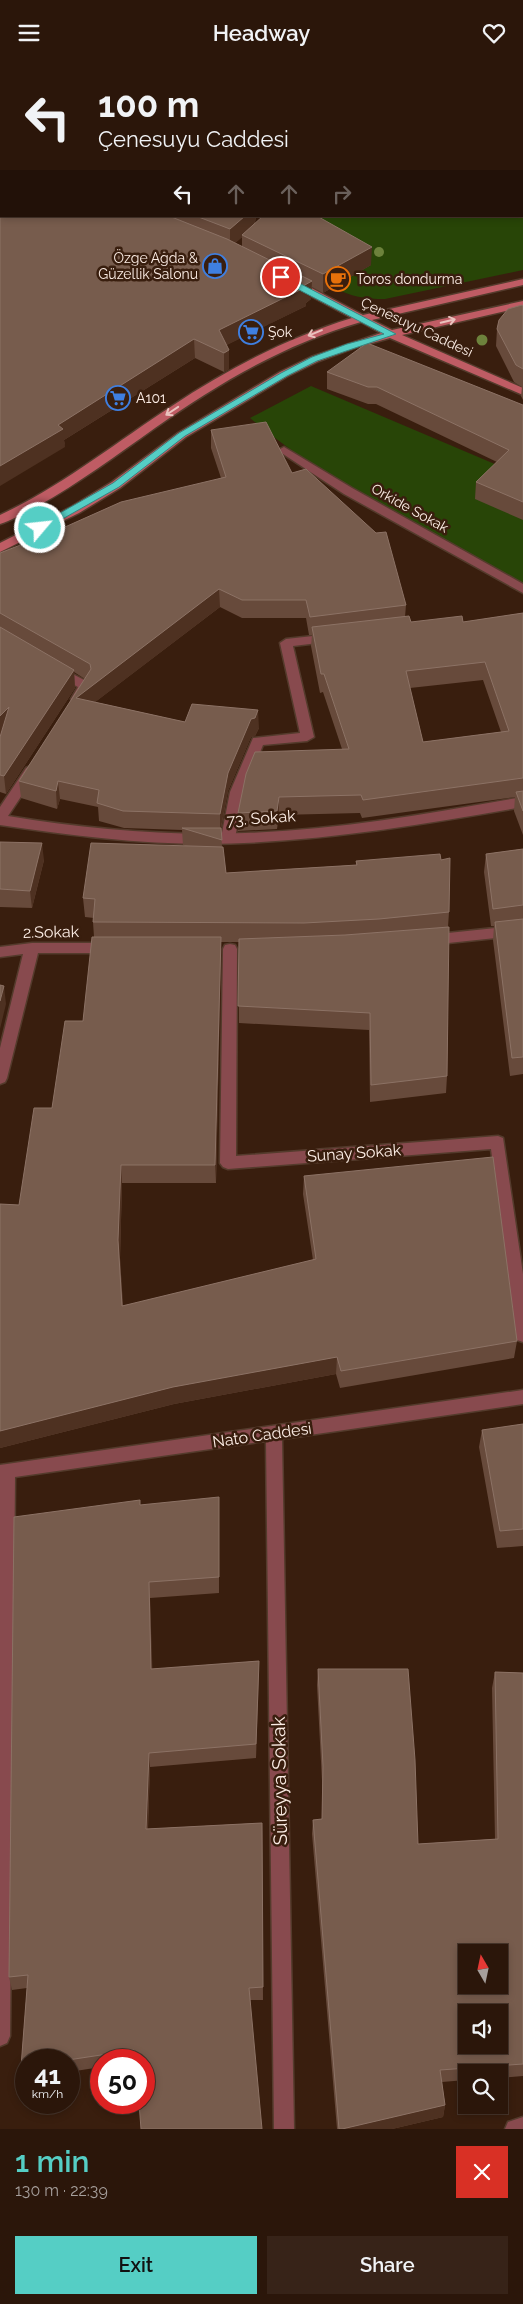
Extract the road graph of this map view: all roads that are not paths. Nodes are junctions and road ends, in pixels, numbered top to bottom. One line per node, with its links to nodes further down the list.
1 (281, 277): 4 (main road, Çenesuyu Caddesi)
2 (523, 282): 4 (main road)
3 (523, 304): 5 (main road, one-way to 3)
4 (361, 319): 5 (main road, Çenesuyu Caddesi); 8 (main road, one-way to 8)
5 (391, 334): 6 (main road, Çenesuyu Caddesi); 9 (main road)
6 (523, 393)
7 (284, 450): 10 (street, Orkide Sokak)
8 (0, 520)
9 (0, 548)
10 (523, 589)
11 (345, 636): 17 (street)
12 (42, 661): 13 (street)
13 (69, 711)
14 (37, 760): 16 (street)
15 (523, 802): 17 (street, 73. Sokak)
16 (0, 819): 17 (street, 73. Sokak)
17 (228, 838)
18 (523, 930): 19 (street)
19 (413, 941)
20 (32, 948): 21 (street, 2.Sokak); 23 (street, 2.Sokak); 24 (street)
21 (121, 949)
22 (248, 949): 25 (street, Sunay Sokak)
23 (0, 952)
24 (0, 1078)
25 (523, 1335)
26 (523, 1397): 27 (street, Nato Caddesi)
27 (274, 1433): 28 (street, Nato Caddesi); 31 (street, Süreyya Sokak)
28 (4, 1471): 29 (street)
29 (0, 2036)
30 (523, 2127): 32 (street)
31 (284, 2129)
32 (515, 2129)

